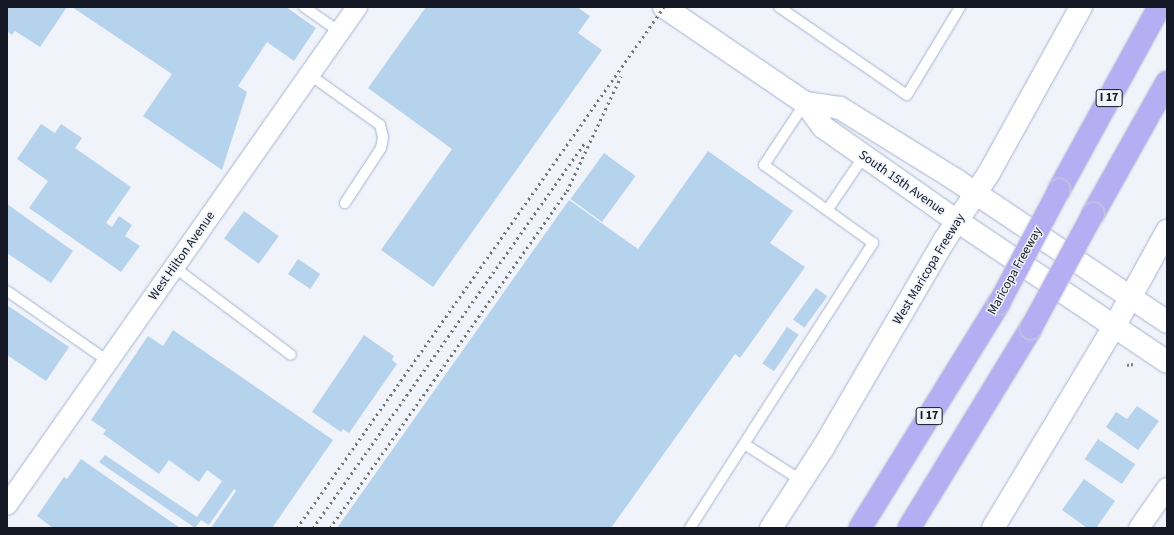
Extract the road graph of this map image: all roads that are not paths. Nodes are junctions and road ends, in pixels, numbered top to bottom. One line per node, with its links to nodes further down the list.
1 (304, 7): 8 (lane)
2 (357, 7): 8 (street, West Hilton Avenue)
3 (664, 7): 11 (main road, South 15th Avenue)
4 (780, 7): 5 (lane)
5 (960, 7)
6 (1081, 7): 13 (main road, West Maricopa Freeway)
7 (1159, 7): 32 (highway, Maricopa Freeway / I 17, bridge)
8 (340, 32): 9 (street, West Hilton Avenue)
9 (310, 75): 14 (lane); 18 (street, West Hilton Avenue)
10 (1167, 82): 33 (highway, bridge)
11 (805, 103): 12 (main road, South 15th Avenue); 13 (main road, South 15th Avenue); 15 (lane)
12 (864, 156): 15 (lane); 16 (main road, South 15th Avenue)
13 (976, 193): 16 (main road, West Maricopa Freeway); 20 (main road, South 15th Avenue)
14 (345, 203)
15 (828, 209): 26 (lane)
16 (957, 221): 22 (main road, South 15th Avenue); 27 (main road, West Maricopa Freeway)
17 (1167, 231): 20 (main road)
18 (174, 267): 23 (lane); 24 (street, West Hilton Avenue)
19 (7, 292): 24 (lane)
20 (1132, 296): 21 (main road, South 15th Avenue); 22 (main road)
21 (1167, 322)
22 (1114, 327): 25 (main road, South 15th Avenue); 34 (main road)
23 (291, 355)
24 (108, 361): 29 (street, West Hilton Avenue)
25 (1167, 362)
26 (746, 445): 27 (lane); 30 (lane)
27 (802, 480): 31 (main road, West Maricopa Freeway)
28 (1167, 488): 35 (street)
29 (7, 505)
30 (690, 528)
31 (771, 528)
32 (860, 528)
33 (909, 528)
34 (993, 528)
35 (1139, 528)

